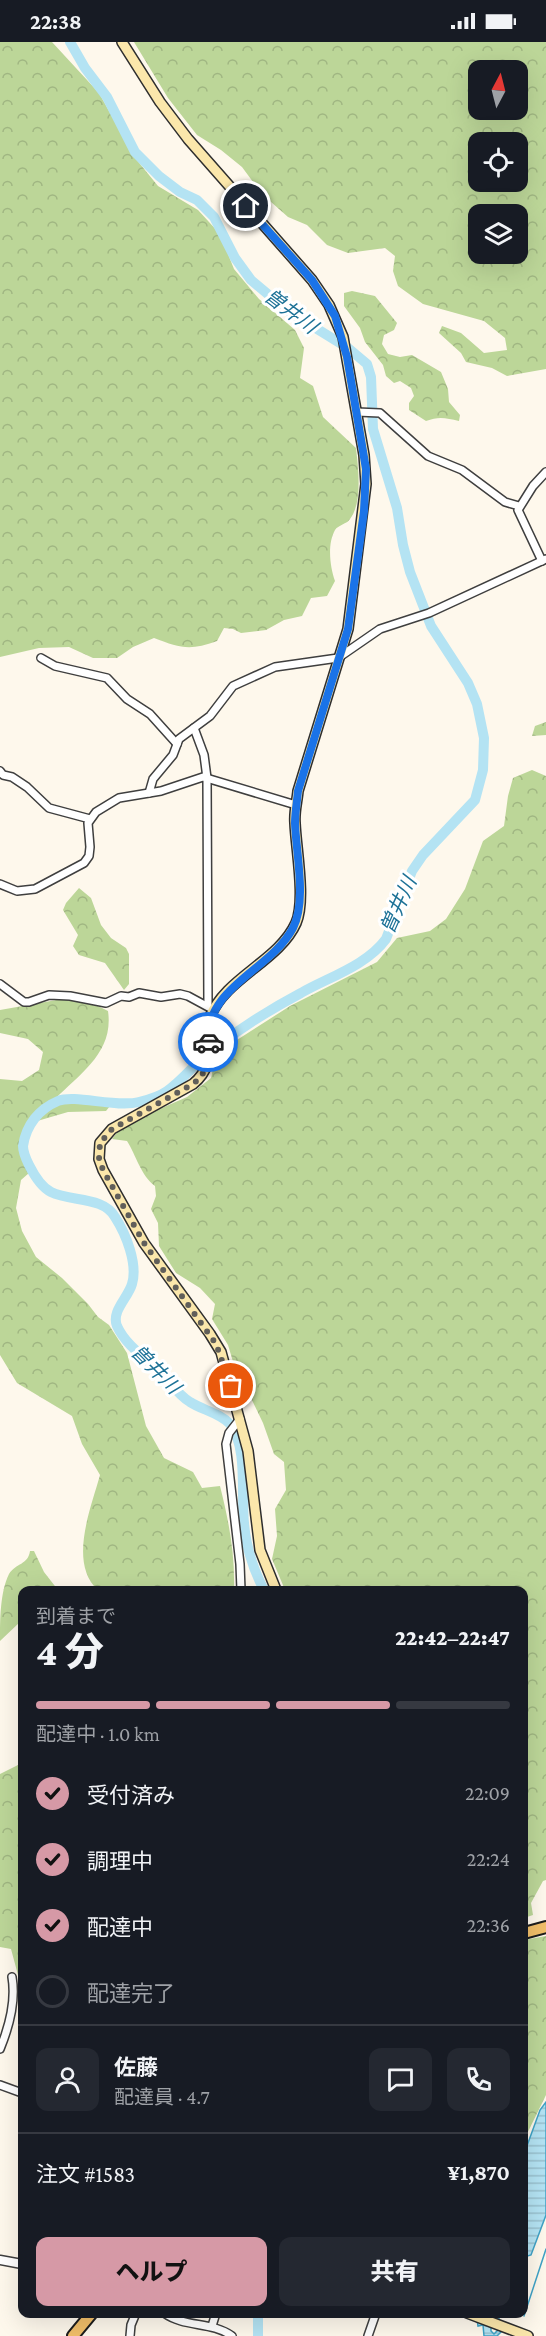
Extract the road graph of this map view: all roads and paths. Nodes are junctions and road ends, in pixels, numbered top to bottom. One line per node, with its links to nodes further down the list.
1 (122, 42): 2 (main road)
2 (357, 412): 4 (street); 7 (main road)
3 (546, 472): 4 (street)
4 (519, 506): 5 (street)
5 (544, 560): 7 (street)
6 (40, 658): 9 (street)
7 (338, 658): 8 (street); 13 (main road)
8 (194, 728): 9 (street); 11 (street)
9 (177, 744): 12 (street)
10 (1, 774): 14 (street)
11 (207, 778): 12 (street); 13 (street); 17 (street)
12 (149, 793): 14 (street)
13 (296, 805): 17 (main road)
14 (90, 819): 15 (street)
15 (0, 884)
16 (0, 984): 17 (street)
17 (211, 1008): 18 (main road)
18 (237, 1422): 19 (street); 20 (main road)
19 (241, 1586)
20 (274, 1586)
21 (546, 1927): 22 (main road)
22 (528, 1932)
23 (12, 1977): 24 (street)
24 (0, 2049)
25 (0, 2085): 26 (street)
26 (18, 2092)
27 (0, 2260): 28 (street)
28 (18, 2263)
29 (89, 2318): 37 (main road)
30 (134, 2318): 38 (street)
31 (172, 2318): 35 (street)
32 (214, 2318): 35 (street)
33 (374, 2318): 40 (street)
34 (480, 2318): 36 (main road)
35 (212, 2326): 39 (street)
36 (523, 2334)
37 (73, 2336)
38 (130, 2336)
39 (232, 2336)
40 (368, 2336)

